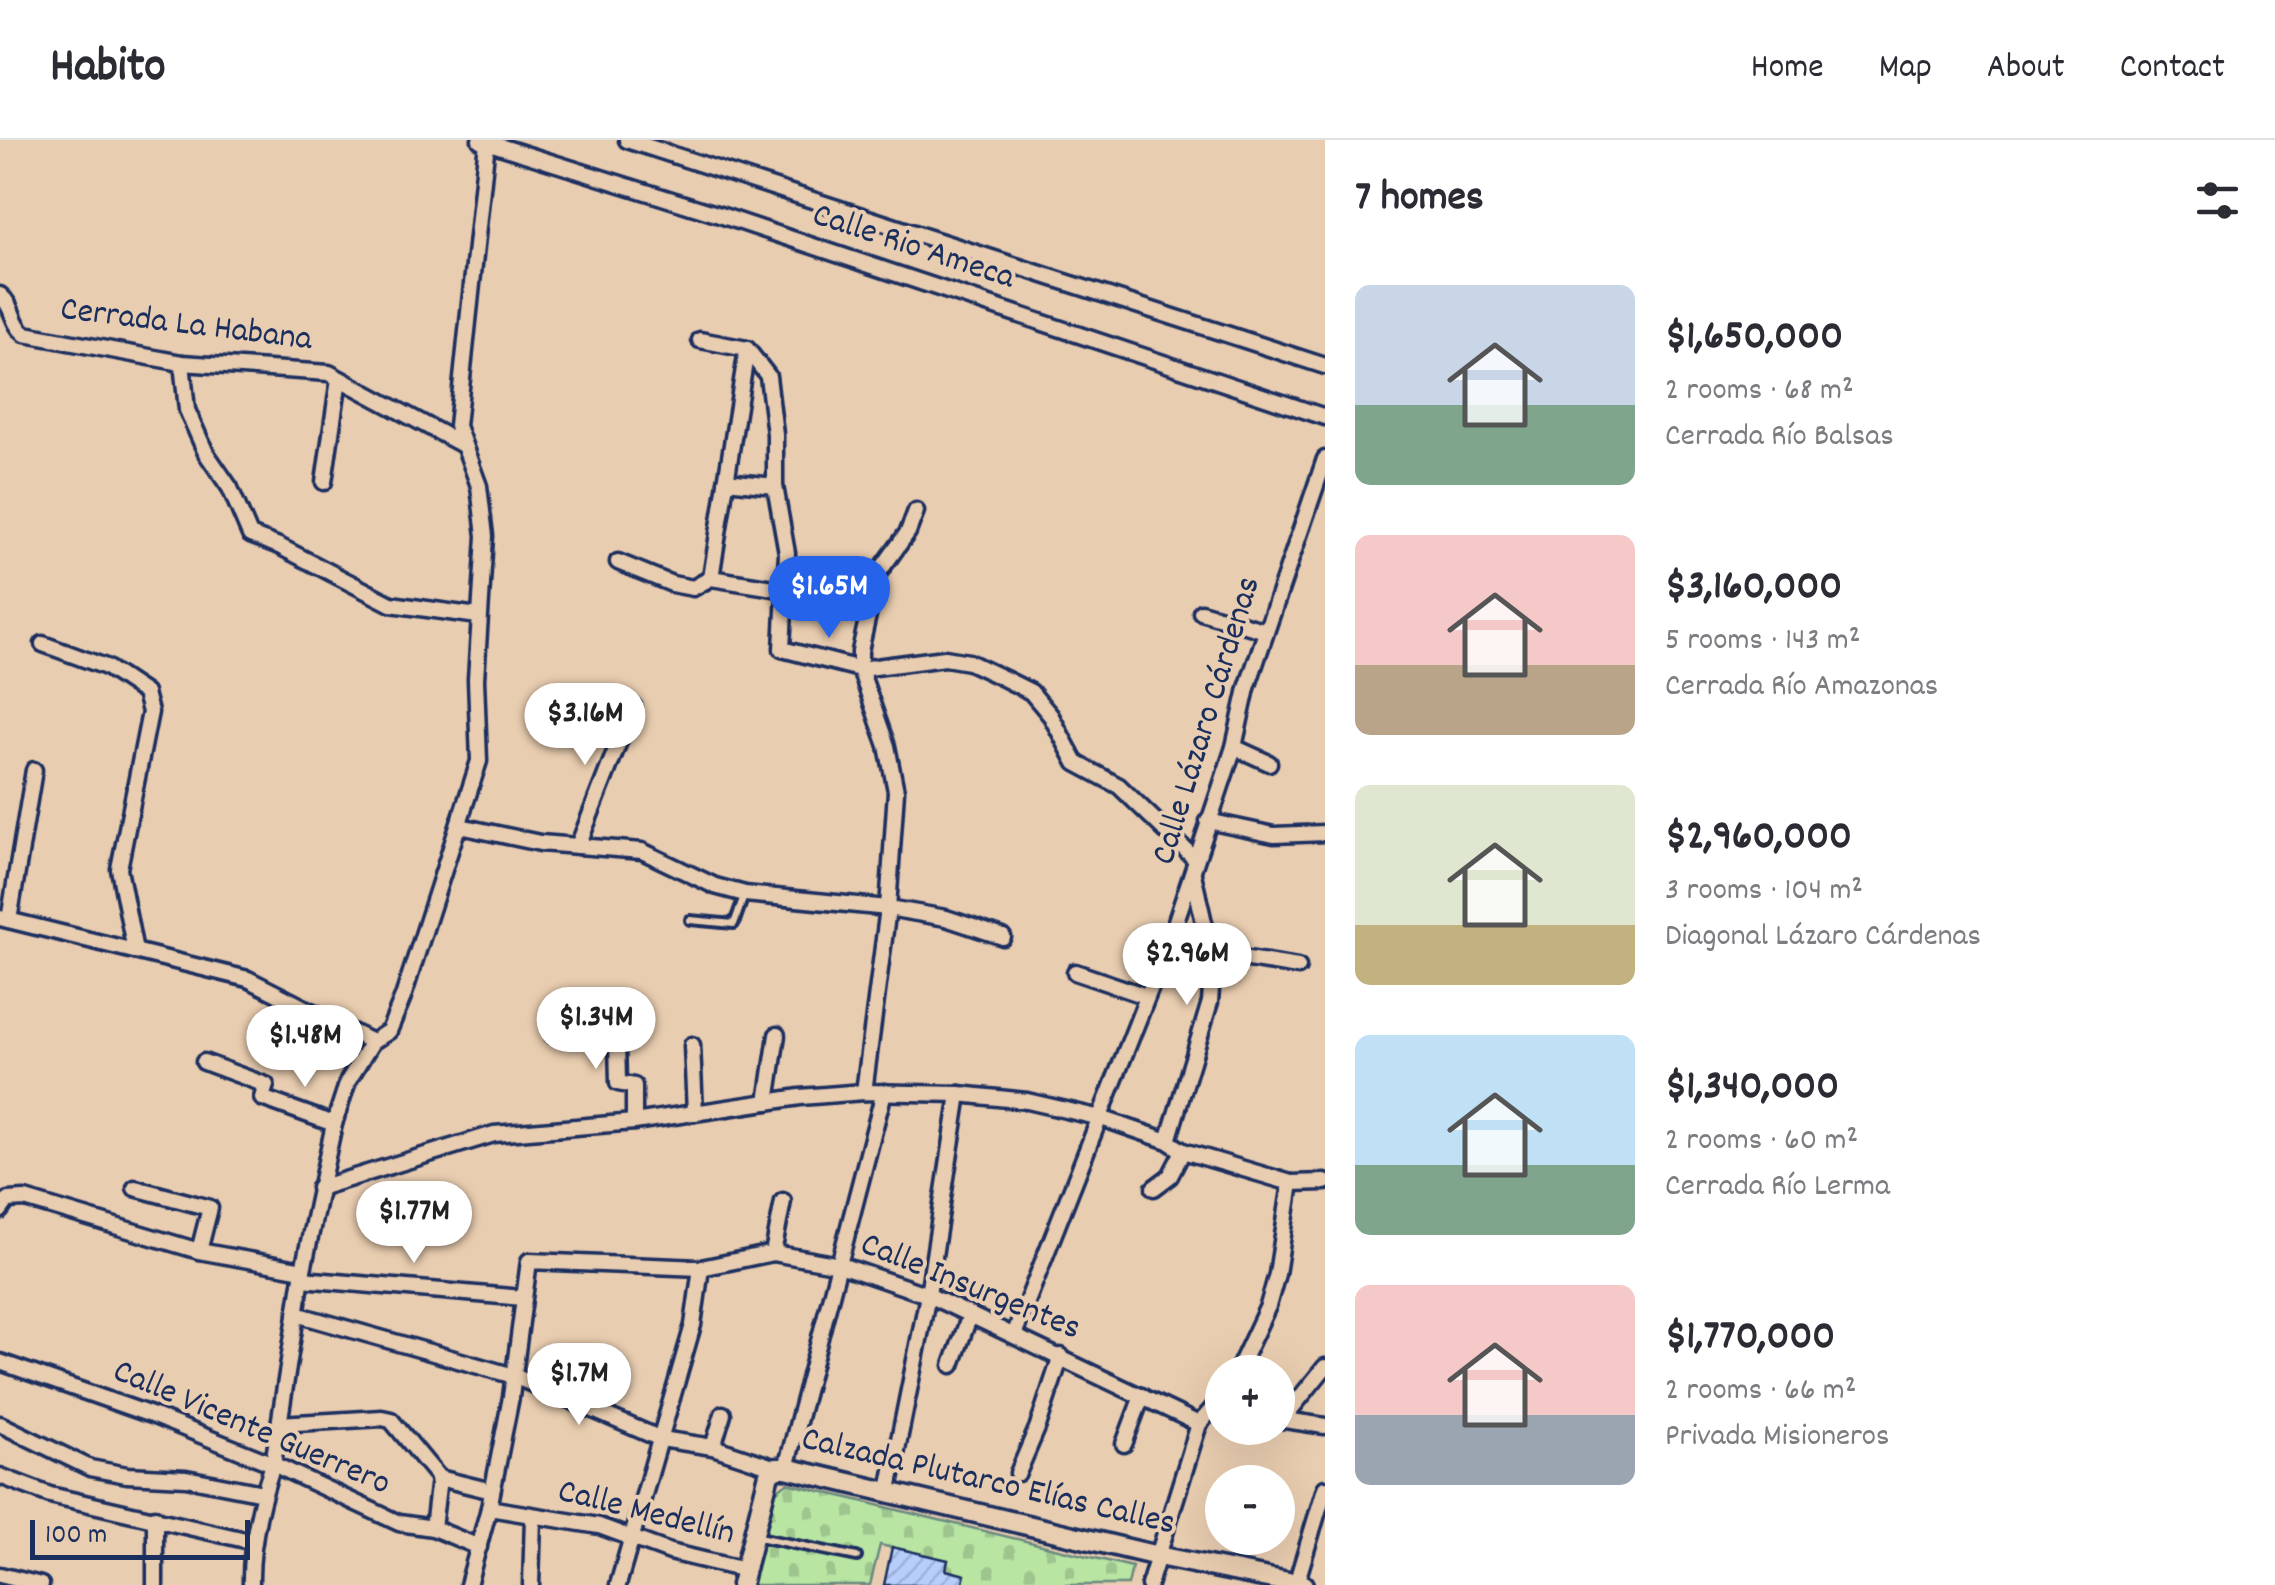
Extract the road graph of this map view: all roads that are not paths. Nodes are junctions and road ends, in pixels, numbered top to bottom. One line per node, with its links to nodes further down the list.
1 (627, 140): 7 (street, Calle Rio Ameca)
2 (484, 141): 11 (street, Calle Rio Ameca); 12 (street)
3 (0, 295): 8 (street, Cerrada La Habana)
4 (700, 340): 5 (street)
5 (747, 349): 15 (street); 16 (street)
6 (1325, 354): 7 (street)
7 (1307, 360): 9 (street, Calle Rio Ameca)
8 (182, 363): 10 (street, Cerrada La Habana); 22 (street)
9 (1325, 366)
10 (340, 380): 12 (street, Cerrada La Habana); 14 (street)
11 (1325, 417)
12 (463, 446): 22 (street)
13 (1325, 458): 23 (street, Calle Lázaro Cárdenas)
14 (324, 482)
15 (726, 482): 16 (street); 19 (street)
16 (775, 486): 20 (street)
17 (916, 511): 25 (street)
18 (618, 562): 19 (street)
19 (711, 578): 20 (street)
20 (786, 590): 25 (street)
21 (1201, 612): 23 (street)
22 (478, 616): 31 (street)
23 (1266, 631): 27 (street, Calle Lázaro Cárdenas)
24 (44, 644): 40 (street)
25 (860, 669): 34 (street); 36 (street)
26 (633, 706): 33 (street)
27 (1234, 747): 28 (street); 30 (street, Calle Lázaro Cárdenas)
28 (1269, 763)
29 (34, 770): 37 (street)
30 (1208, 821): 32 (street); 34 (street, Calle Lázaro Cárdenas)
31 (460, 826): 33 (street); 47 (street)
32 (1325, 833)
33 (578, 846): 35 (street)
34 (1194, 866): 41 (street); 44 (street, Calle Lázaro Cárdenas)
35 (745, 894): 36 (street); 38 (lane)
36 (888, 908): 39 (street); 50 (street)
37 (5, 919): 40 (street)
38 (690, 920)
39 (1003, 936)
40 (135, 951): 47 (street)
41 (1211, 953): 42 (street); 58 (street)
42 (1298, 967)
43 (1075, 972): 44 (street)
44 (1146, 996): 55 (street, Calle Lázaro Cárdenas)
45 (553, 1034): 56 (street)
46 (777, 1035): 53 (street)
47 (372, 1042): 57 (street)
48 (692, 1044): 54 (street)
49 (204, 1062): 57 (street)
50 (864, 1092): 51 (street); 53 (street)
51 (884, 1092): 52 (street); 69 (street)
52 (960, 1094): 55 (street); 72 (street)
53 (768, 1102): 54 (street)
54 (695, 1112): 56 (street)
55 (1101, 1118): 58 (street); 76 (street, Calle Lázaro Cárdenas)
56 (634, 1122): 63 (street)
57 (334, 1124): 63 (street)
58 (1168, 1141): 59 (street)
59 (1183, 1152): 61 (street); 64 (street)
60 (1325, 1182): 61 (street)
61 (1291, 1183): 77 (street)
62 (135, 1188): 67 (street)
63 (320, 1188): 71 (street)
64 (1154, 1188)
65 (784, 1201): 68 (street)
66 (0, 1211): 67 (street)
67 (199, 1252): 71 (street)
68 (772, 1253): 69 (street, Calle Insurgentes); 70 (street, Calle Insurgentes)
69 (840, 1265): 72 (street, Calle Insurgentes); 96 (street)
70 (700, 1268): 73 (street, Calle Insurgentes); 92 (street)
71 (303, 1274): 73 (street); 74 (street)
72 (928, 1295): 75 (street, Calle Insurgentes); 101 (street)
73 (523, 1298): 82 (street)
74 (296, 1314): 82 (street, Calzada Plutarco Elías Calles); 89 (street)
75 (970, 1315): 76 (street, Calle Insurgentes); 80 (street)
76 (1014, 1335): 78 (street, Calle Insurgentes)
77 (1245, 1355)
78 (1061, 1356): 83 (street, Calle Insurgentes); 97 (street)
79 (0, 1362): 95 (street, Calle Vicente Guerrero)
80 (952, 1365)
81 (1325, 1367): 84 (street)
82 (514, 1376): 92 (street, Calzada Plutarco Elías Calles); 102 (street)
83 (1142, 1396): 90 (street, Calle Insurgentes); 93 (street)
84 (1295, 1402)
85 (723, 1414): 94 (street)
86 (1205, 1417): 90 (street)
87 (1295, 1422): 91 (street)
88 (0, 1424): 103 (street)
89 (279, 1424): 95 (street); 99 (street)
90 (1199, 1424): 112 (street)
91 (1325, 1426)
92 (661, 1439): 94 (street, Calzada Plutarco Elías Calles); 109 (street)
93 (1124, 1444)
94 (712, 1447): 96 (street, Calzada Plutarco Elías Calles)
95 (273, 1464): 103 (street); 107 (street, Calle Vicente Guerrero)
96 (781, 1468): 101 (main road, Calzada Plutarco Elías Calles); 108 (main road)
97 (1018, 1473)
98 (0, 1476): 105 (street)
99 (438, 1478): 102 (street); 107 (street)
100 (1325, 1488): 117 (street)
101 (889, 1490): 112 (main road, Calzada Plutarco Elías Calles)
102 (492, 1491): 104 (street)
103 (263, 1493): 110 (street)
104 (489, 1508): 106 (street, Calle Medellín); 111 (street)
105 (155, 1517): 110 (street); 119 (street)
106 (533, 1517): 109 (street, Calle Medellín); 122 (street)
107 (433, 1528): 111 (street, Calle Vicente Guerrero)
108 (753, 1536): 113 (lane); 115 (main road)
109 (632, 1537): 115 (street, Calle Medellín); 123 (street)
110 (254, 1542): 120 (street)
111 (479, 1548): 121 (street)
112 (1158, 1556): 116 (main road, Calzada Plutarco Elías Calles); 124 (street)
113 (856, 1557)
114 (0, 1575): 118 (street)
115 (743, 1578)
116 (1265, 1582): 117 (main road, Calzada Plutarco Elías Calles)
117 (1300, 1584)
118 (40, 1585)
119 (156, 1585)
120 (251, 1585)
121 (468, 1585)
122 (531, 1585)
123 (618, 1585)
124 (1150, 1585)

